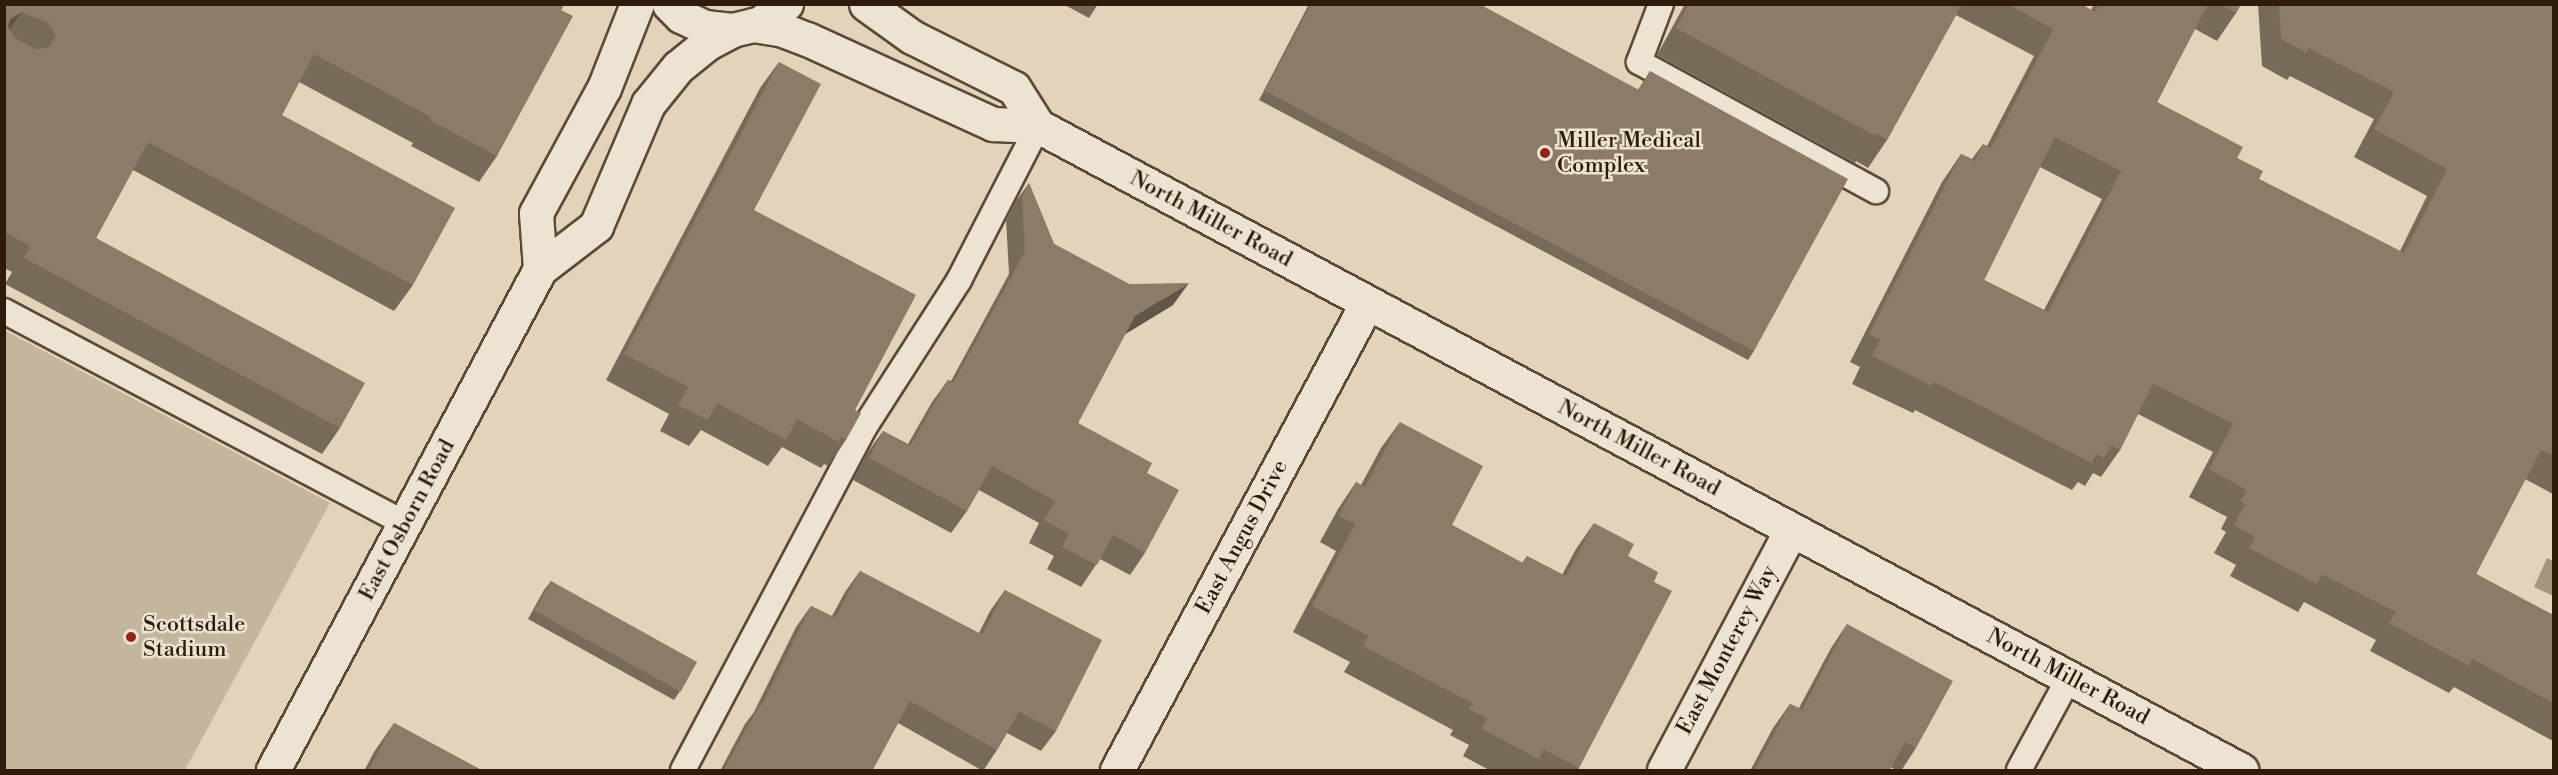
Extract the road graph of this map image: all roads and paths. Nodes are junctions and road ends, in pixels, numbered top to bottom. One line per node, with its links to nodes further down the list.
1 (638, 4): 9 (street)
2 (669, 4): 6 (street, North Miller Road)
3 (786, 4): 6 (street, East Osborn Road)
4 (866, 4): 7 (street, North Miller Road)
5 (1661, 4): 8 (lane)
6 (743, 27): 7 (street, North Miller Road); 9 (street, East Osborn Road)
7 (1038, 126): 10 (street, North Miller Road); 16 (lane)
8 (1876, 191)
9 (540, 269): 12 (street, East Osborn Road)
10 (1367, 303): 13 (street, North Miller Road); 17 (street, East Angus Drive)
11 (4, 311): 12 (lane)
12 (405, 524): 15 (street, East Osborn Road)
13 (1791, 530): 14 (street, North Miller Road); 18 (street, East Monterey Way)
14 (2069, 678): 19 (lane); 20 (street, North Miller Road)
15 (273, 771)
16 (683, 771)
17 (1117, 771)
18 (1664, 771)
19 (2019, 771)
20 (2241, 771)

